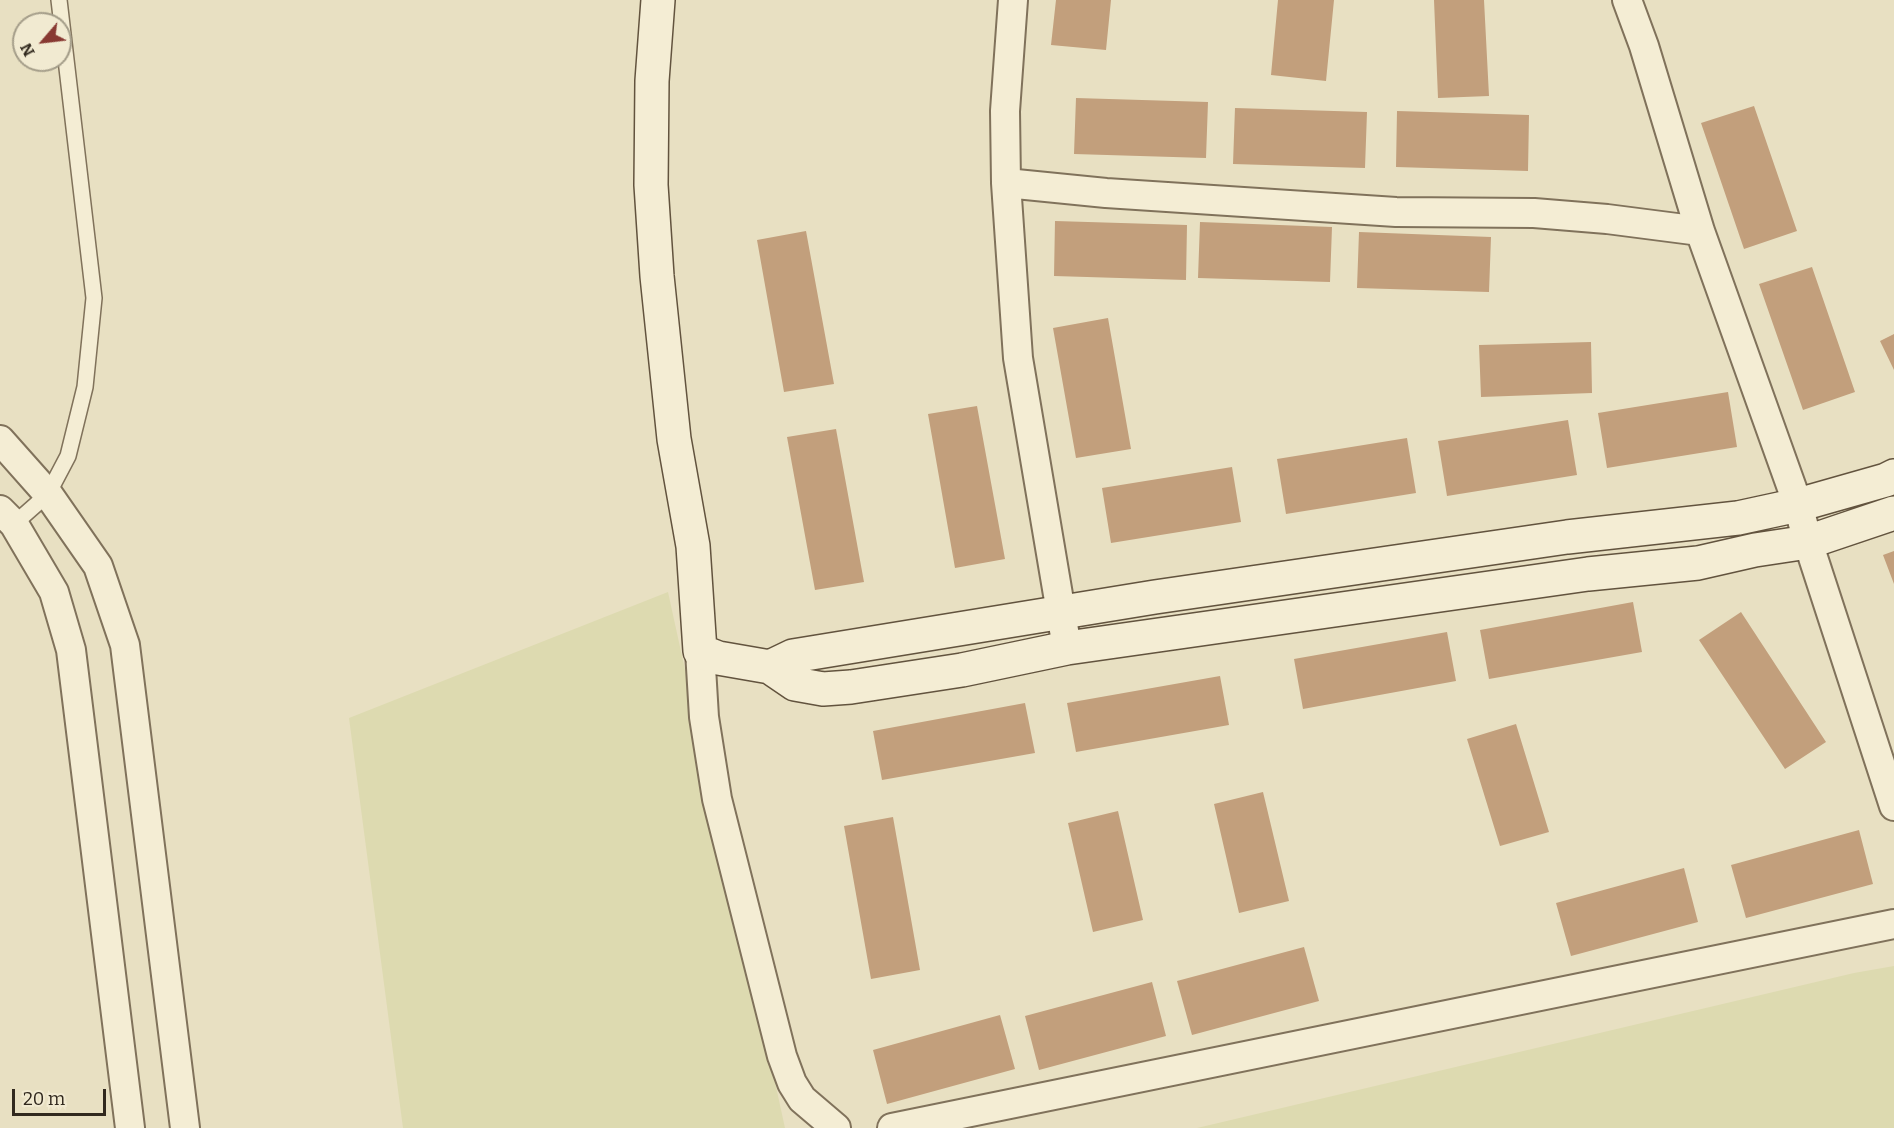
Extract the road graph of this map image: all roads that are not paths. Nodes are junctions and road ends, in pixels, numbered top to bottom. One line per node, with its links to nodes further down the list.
1 (59, 0): 9 (lane)
2 (658, 0): 16 (street)
3 (1012, 0): 5 (street)
4 (1627, 0): 6 (street)
5 (1006, 183): 6 (street); 14 (street)
6 (1700, 231): 10 (street)
7 (0, 440): 9 (street)
8 (1894, 476): 10 (street)
9 (48, 494): 12 (lane); 21 (street)
10 (1798, 505): 13 (street); 14 (street)
11 (1894, 513): 13 (street)
12 (7, 517): 20 (street)
13 (1808, 542): 15 (street); 18 (street)
14 (1060, 612): 15 (street); 17 (street)
15 (1067, 648): 17 (street)
16 (700, 651): 17 (street); 22 (street)
17 (770, 667)
18 (1894, 806)
19 (1894, 924): 23 (street)
20 (130, 1128)
21 (185, 1128)
22 (836, 1128)
23 (892, 1128)

